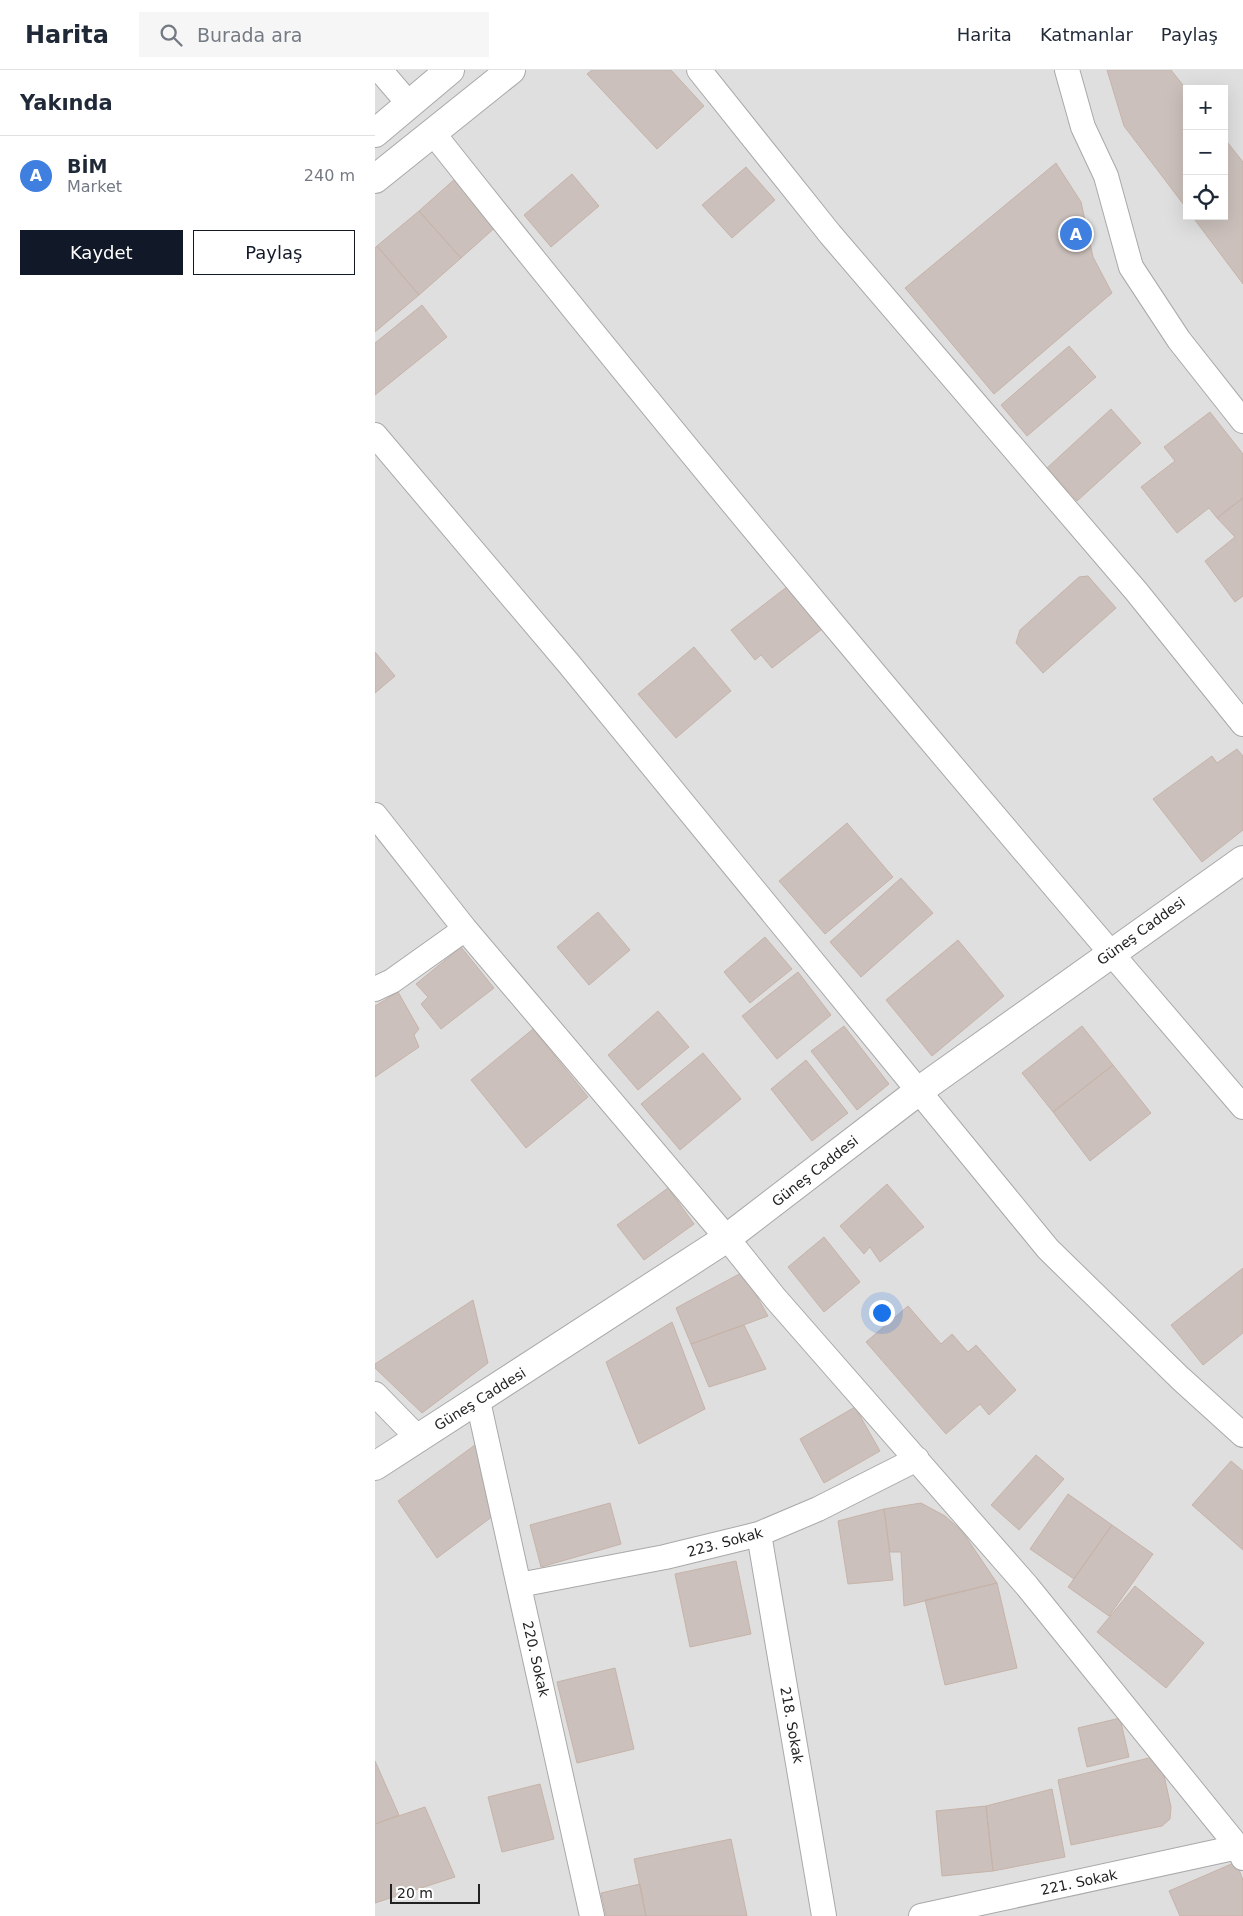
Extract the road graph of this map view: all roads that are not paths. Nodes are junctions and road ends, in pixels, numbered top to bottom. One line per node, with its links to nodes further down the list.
1 (380, 70): 6 (street)
2 (451, 70): 6 (street)
3 (511, 70): 8 (street)
4 (699, 70): 12 (street)
5 (1067, 70): 10 (street)
6 (409, 104): 7 (street)
7 (375, 133)
8 (433, 133): 9 (street); 16 (street)
9 (375, 179)
10 (1243, 421)
11 (375, 435): 18 (street)
12 (1243, 724)
13 (375, 815): 15 (street)
14 (1243, 860): 16 (street, Güneş Caddesi)
15 (465, 929): 17 (street); 20 (street)
16 (1111, 953): 18 (street, Güneş Caddesi); 19 (street)
17 (375, 989)
18 (920, 1090): 20 (street, Güneş Caddesi); 23 (street)
19 (1243, 1107)
20 (727, 1238): 22 (street, Güneş Caddesi); 25 (street)
21 (375, 1394): 24 (street)
22 (478, 1401): 24 (street, Güneş Caddesi); 28 (street, 220. Sokak)
23 (1243, 1435)
24 (418, 1438): 26 (street, Güneş Caddesi)
25 (917, 1458): 27 (street, 223. Sokak); 29 (street)
26 (375, 1466)
27 (759, 1534): 28 (street, 223. Sokak); 31 (street, 218. Sokak)
28 (519, 1585): 30 (street, 220. Sokak)
29 (1240, 1852): 32 (street, 221. Sokak)
30 (592, 1916)
31 (824, 1916)
32 (921, 1916)

